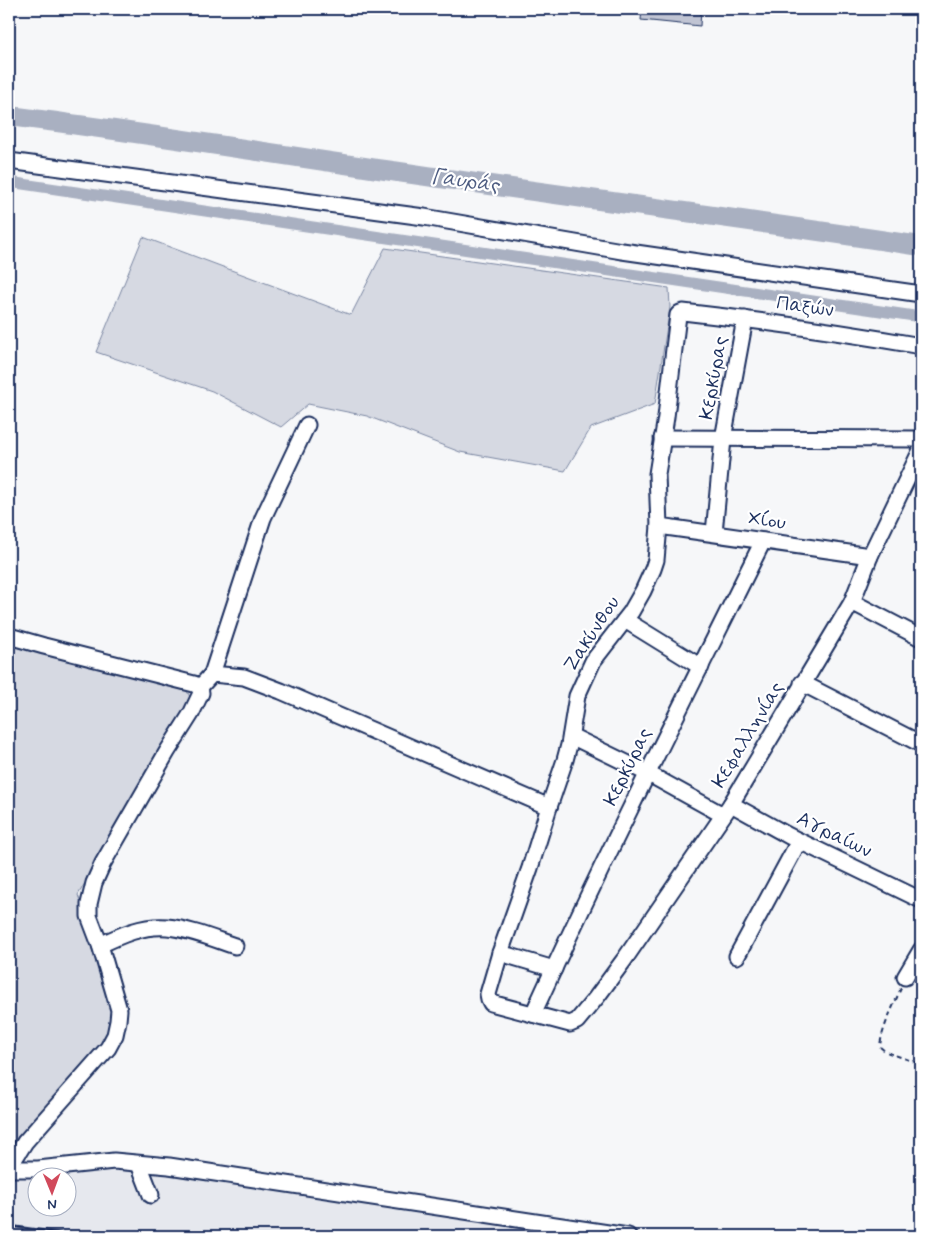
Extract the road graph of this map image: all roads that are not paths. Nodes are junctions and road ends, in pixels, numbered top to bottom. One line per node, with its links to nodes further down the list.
1 (9, 161): 2 (street)
2 (921, 294)
3 (683, 312): 4 (street, Παξών); 7 (street, Ζακύνθου)
4 (745, 319): 5 (street, Παξών); 8 (street, Κερκύρας)
5 (921, 346)
6 (307, 425): 20 (street)
7 (662, 438): 8 (street); 11 (street, Ζακύνθου)
8 (723, 439): 9 (street); 12 (street, Κερκύρας)
9 (921, 439)
10 (921, 450): 14 (street, Κεφαλληνίας)
11 (659, 526): 12 (street, Χίου); 16 (street, Ζακύνθου)
12 (714, 533): 13 (street, Χίου)
13 (763, 541): 14 (street, Χίου); 19 (street, Κερκύρας)
14 (870, 556): 15 (street, Κεφαλληνίας)
15 (852, 602): 18 (street); 21 (street, Κεφαλληνίας)
16 (625, 620): 19 (street); 23 (street, Ζακύνθου)
17 (9, 636): 22 (street)
18 (921, 638)
19 (701, 666): 25 (street, Κερκύρας)
20 (212, 674): 22 (street); 26 (street)
21 (802, 684): 24 (street); 27 (street, Κεφαλληνίας)
22 (200, 688): 30 (street)
23 (571, 736): 25 (street, Αγραίων); 26 (street, Ζακύνθου)
24 (921, 744)
25 (647, 773): 27 (street, Αγραίων); 35 (street, Κερκύρας)
26 (549, 807): 33 (street, Ζακύνθου)
27 (727, 809): 28 (street, Αγραίων); 37 (street, Κεφαλληνίας)
28 (799, 841): 29 (street, Αγραίων); 34 (street)
29 (921, 900)
30 (100, 945): 31 (street); 39 (street)
31 (235, 946)
32 (921, 950): 36 (street)
33 (500, 953): 35 (street); 37 (street, Ζακύνθου)
34 (737, 956)
35 (554, 969): 37 (street, Κερκύρας)
36 (905, 977)
37 (533, 1014)
38 (139, 1164): 39 (street); 40 (street); 41 (street)
39 (9, 1169)
40 (151, 1195)
41 (551, 1231): 42 (street)
42 (628, 1236)

